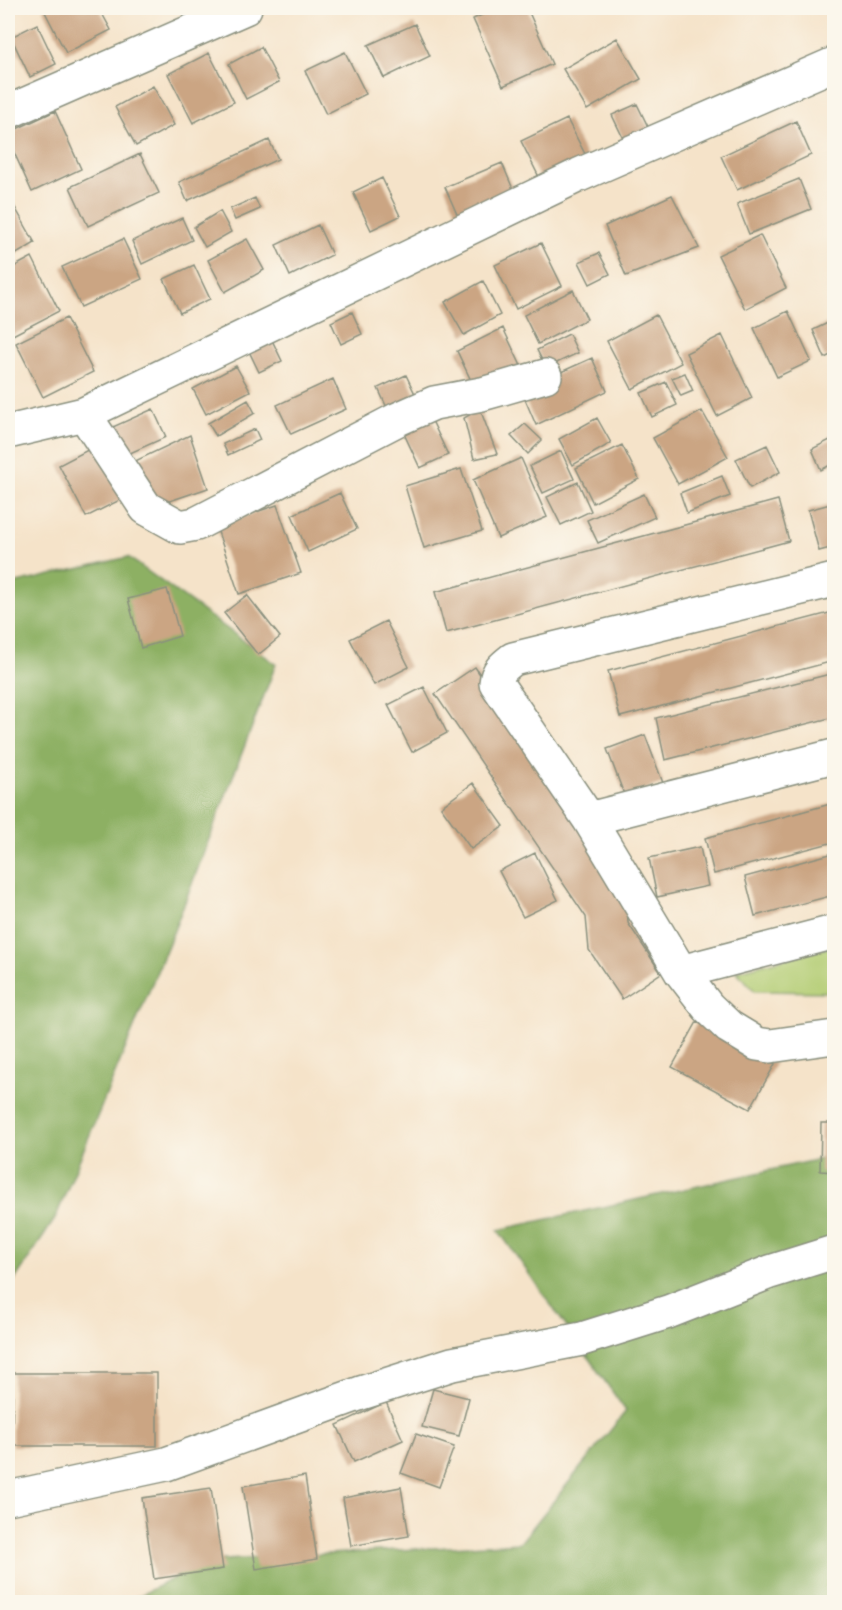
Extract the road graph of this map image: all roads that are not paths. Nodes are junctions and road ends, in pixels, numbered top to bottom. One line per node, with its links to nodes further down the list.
1 (245, 8): 3 (street)
2 (834, 64): 5 (street)
3 (8, 112)
4 (545, 376): 5 (street)
5 (84, 414): 6 (street)
6 (8, 432)
7 (834, 580): 9 (street)
8 (834, 756): 9 (street)
9 (589, 819): 11 (street)
10 (834, 932): 11 (street)
11 (681, 972): 12 (street)
12 (834, 1038)
13 (834, 1251): 14 (street)
14 (8, 1498)

